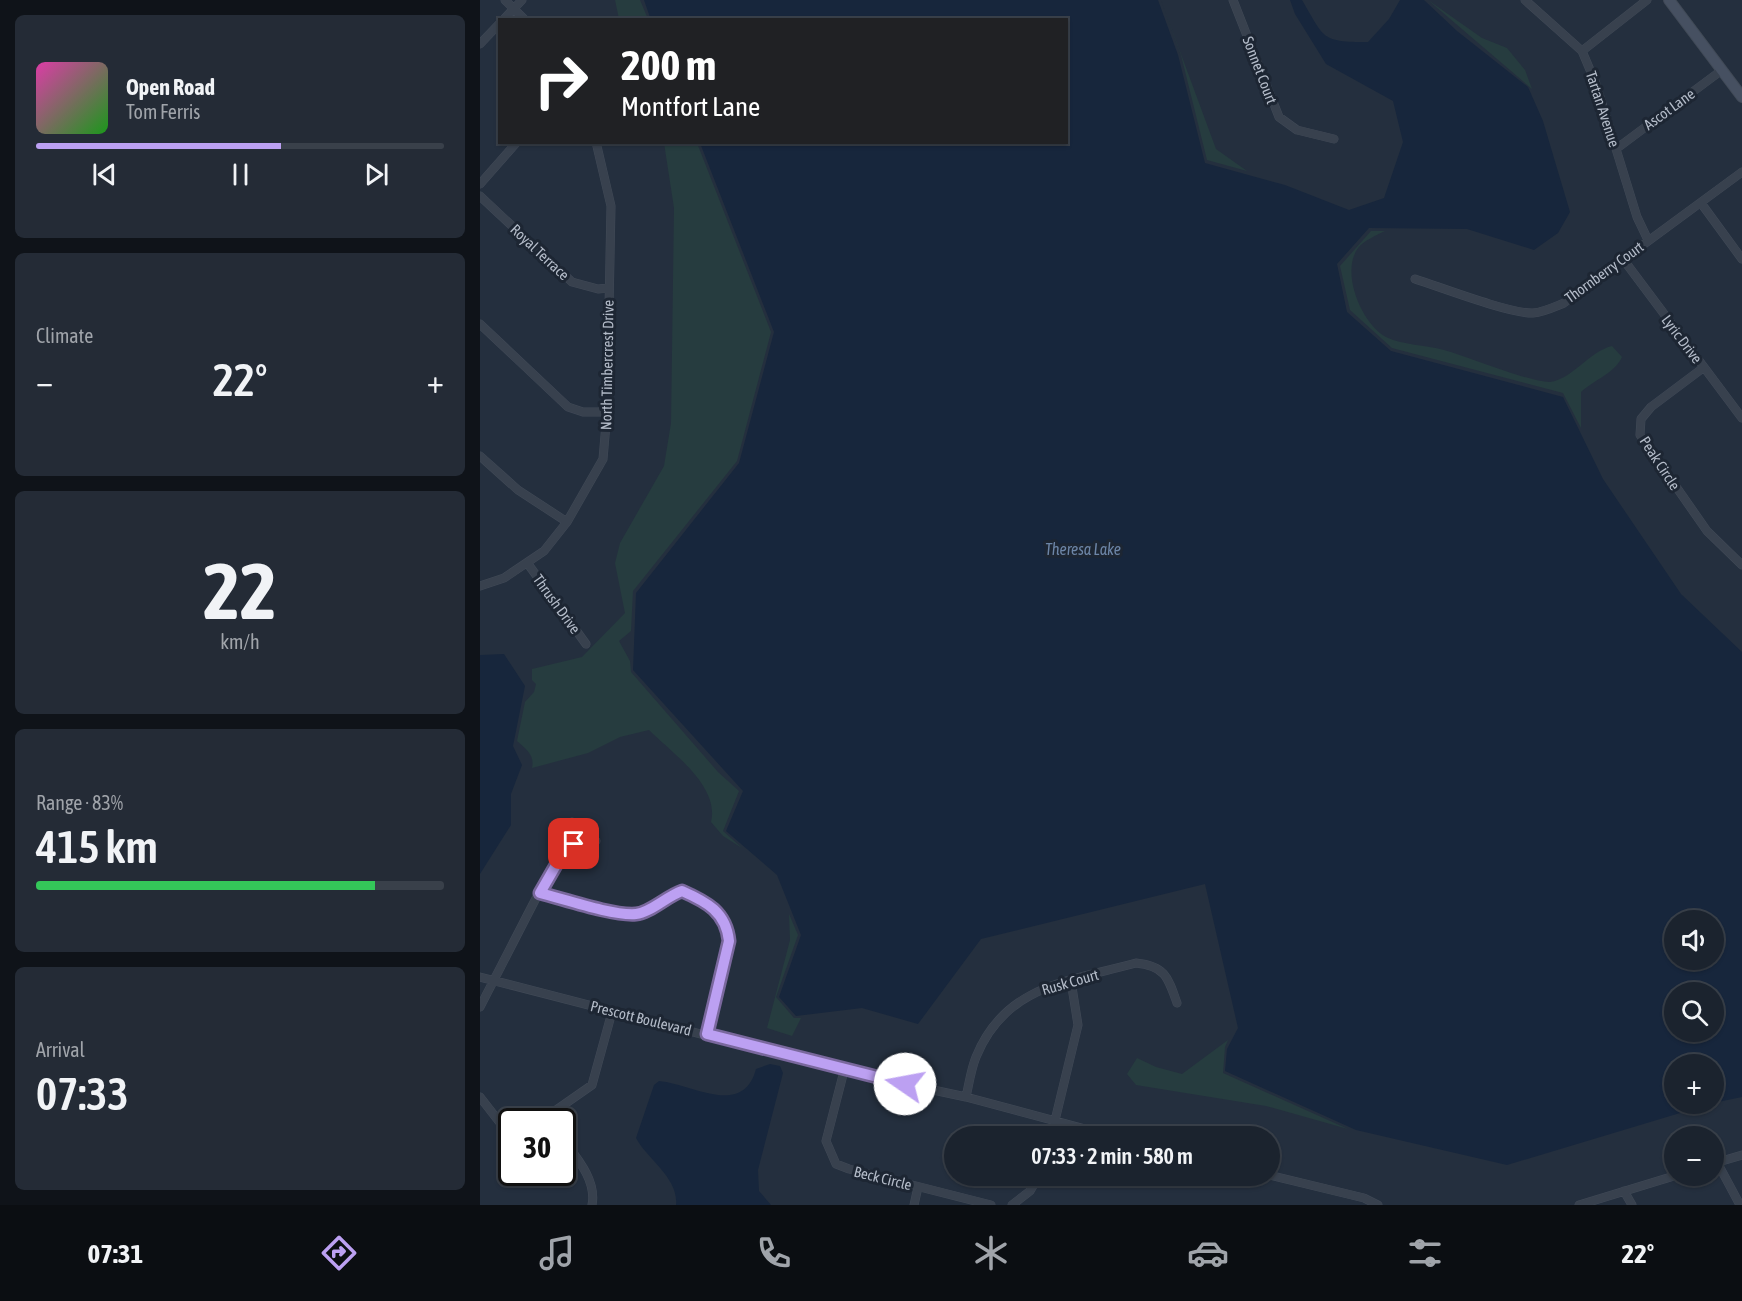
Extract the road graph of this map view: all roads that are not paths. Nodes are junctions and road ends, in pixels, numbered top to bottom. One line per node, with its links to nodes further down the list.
1 (505, 0): 7 (street)
2 (522, 0): 7 (street)
3 (1233, 0): 15 (street, Sonnet Court)
4 (1525, 0): 12 (street, Tartan Avenue)
5 (1647, 0): 12 (street)
6 (1669, 0): 13 (street)
7 (513, 9): 8 (street); 9 (street)
8 (505, 18)
9 (523, 18)
10 (498, 26): 11 (street)
11 (480, 44)
12 (1582, 51): 18 (street, Tartan Avenue)
13 (1722, 70): 14 (street); 18 (street, Ascot Lane)
14 (1742, 97)
15 (1334, 139)
16 (516, 144): 20 (street)
17 (596, 144): 27 (street, North Timbercrest Drive)
18 (1616, 148): 23 (street, Tartan Avenue)
19 (1742, 172): 22 (street, Thornberry Court)
20 (480, 184)
21 (480, 196): 27 (street, Royal Terrace)
22 (1701, 203): 23 (street, Thornberry Court); 25 (street)
23 (1648, 240): 24 (street, Thornberry Court)
24 (1623, 259): 26 (street, Thornberry Court); 29 (street, Lyric Drive)
25 (1742, 259)
26 (1415, 279)
27 (608, 288): 30 (street, North Timbercrest Drive)
28 (480, 324): 30 (street)
29 (1703, 368): 31 (street, Lyric Drive); 35 (street, Peak Circle)
30 (607, 412): 33 (street, North Timbercrest Drive)
31 (1741, 413)
32 (480, 456): 33 (street)
33 (567, 522): 34 (street, North Timbercrest Drive)
34 (528, 564): 36 (street, North Timbercrest Drive); 37 (street, Thrush Drive)
35 (1742, 565)
36 (480, 586)
37 (586, 644)
38 (572, 822): 39 (street)
39 (585, 835): 40 (street); 41 (street)
40 (596, 841)
41 (540, 893): 43 (street); 48 (street)
42 (480, 977): 43 (street, Prescott Boulevard)
43 (495, 980): 46 (street); 47 (street, Prescott Boulevard)
44 (1071, 981): 45 (street, Rusk Court); 51 (street, Rusk Court); 54 (street)
45 (1177, 1003)
46 (480, 1007)
47 (612, 1012): 48 (street, Prescott Boulevard); 52 (street)
48 (707, 1034): 49 (street, Prescott Boulevard)
49 (844, 1071): 51 (street, Prescott Boulevard); 64 (street, Beck Circle)
50 (480, 1097): 53 (street)
51 (966, 1097): 54 (street, Prescott Boulevard)
52 (564, 1108)
53 (498, 1120)
54 (1056, 1122): 55 (street); 56 (street, Prescott Boulevard)
55 (1055, 1126)
56 (1072, 1126)
57 (1742, 1155): 59 (street)
58 (576, 1157): 66 (street)
59 (1724, 1160)
60 (1280, 1178): 70 (street)
61 (1724, 1178): 73 (street)
62 (1664, 1179): 65 (street)
63 (1032, 1186): 69 (street)
64 (918, 1187): 67 (street); 68 (street, Beck Circle)
65 (1624, 1191): 71 (street); 72 (street)
66 (592, 1205)
67 (914, 1205)
68 (991, 1205)
69 (1012, 1205)
70 (1378, 1205)
71 (1579, 1205)
72 (1632, 1205)
73 (1740, 1205)

